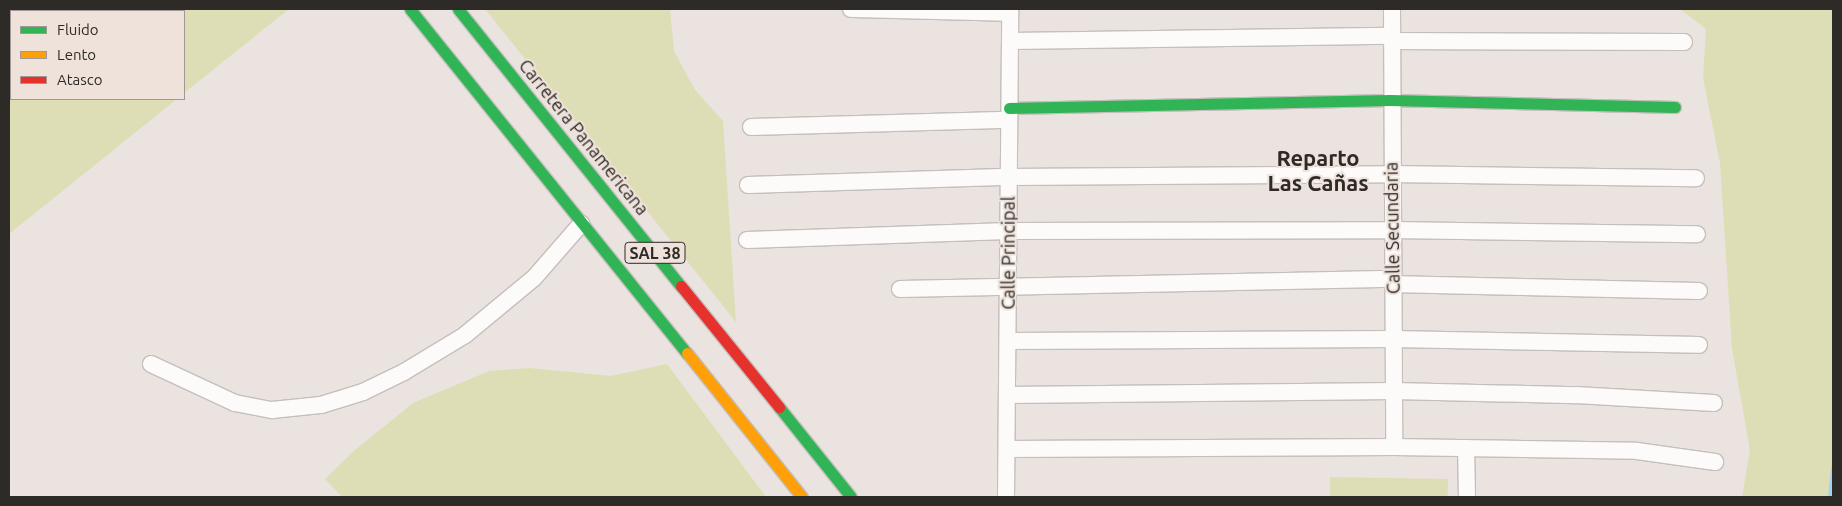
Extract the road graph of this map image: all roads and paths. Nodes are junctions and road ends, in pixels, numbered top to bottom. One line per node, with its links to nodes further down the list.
1 (410, 9): 17 (main road, SAL 38)
2 (458, 9): 38 (main road, Carretera Panamericana / SAL 38)
3 (851, 9): 5 (street)
4 (1392, 9): 6 (street, Calle Secundaria)
5 (1010, 11): 7 (street, Calle Principal)
6 (1391, 38): 7 (street); 8 (street); 9 (street, Calle Secundaria)
7 (1010, 40): 11 (street, Calle Principal)
8 (1684, 42)
9 (1390, 100): 10 (main road); 11 (main road); 13 (street, Calle Secundaria)
10 (1675, 107)
11 (1009, 114): 12 (street); 14 (street, Calle Principal)
12 (752, 127)
13 (1392, 174): 14 (street); 15 (street); 18 (street, Calle Secundaria)
14 (1009, 177): 16 (street); 19 (street, Calle Principal)
15 (1696, 178)
16 (748, 185)
17 (581, 224): 29 (street); 37 (main road, SAL 38)
18 (1392, 230): 19 (street); 20 (street); 22 (street, Calle Secundaria)
19 (1008, 232): 21 (street); 23 (street, Calle Principal)
20 (1697, 234)
21 (748, 240)
22 (1393, 282): 23 (street); 25 (street); 26 (street, Calle Secundaria)
23 (1008, 285): 24 (street); 27 (street, Calle Principal)
24 (900, 289)
25 (1699, 291)
26 (1393, 339): 27 (street); 28 (street); 30 (street, Calle Secundaria)
27 (1008, 341): 31 (street, Calle Principal)
28 (1699, 345)
29 (151, 364)
30 (1394, 391): 31 (street); 32 (street); 33 (street, Calle Secundaria)
31 (1007, 395): 35 (street, Calle Principal)
32 (1714, 403)
33 (1394, 447): 34 (street); 35 (street)
34 (1466, 448): 36 (street); 40 (street)
35 (1007, 449): 39 (street, Calle Principal)
36 (1715, 462)
37 (802, 497)
38 (851, 497)
39 (1006, 497)
40 (1467, 497)

